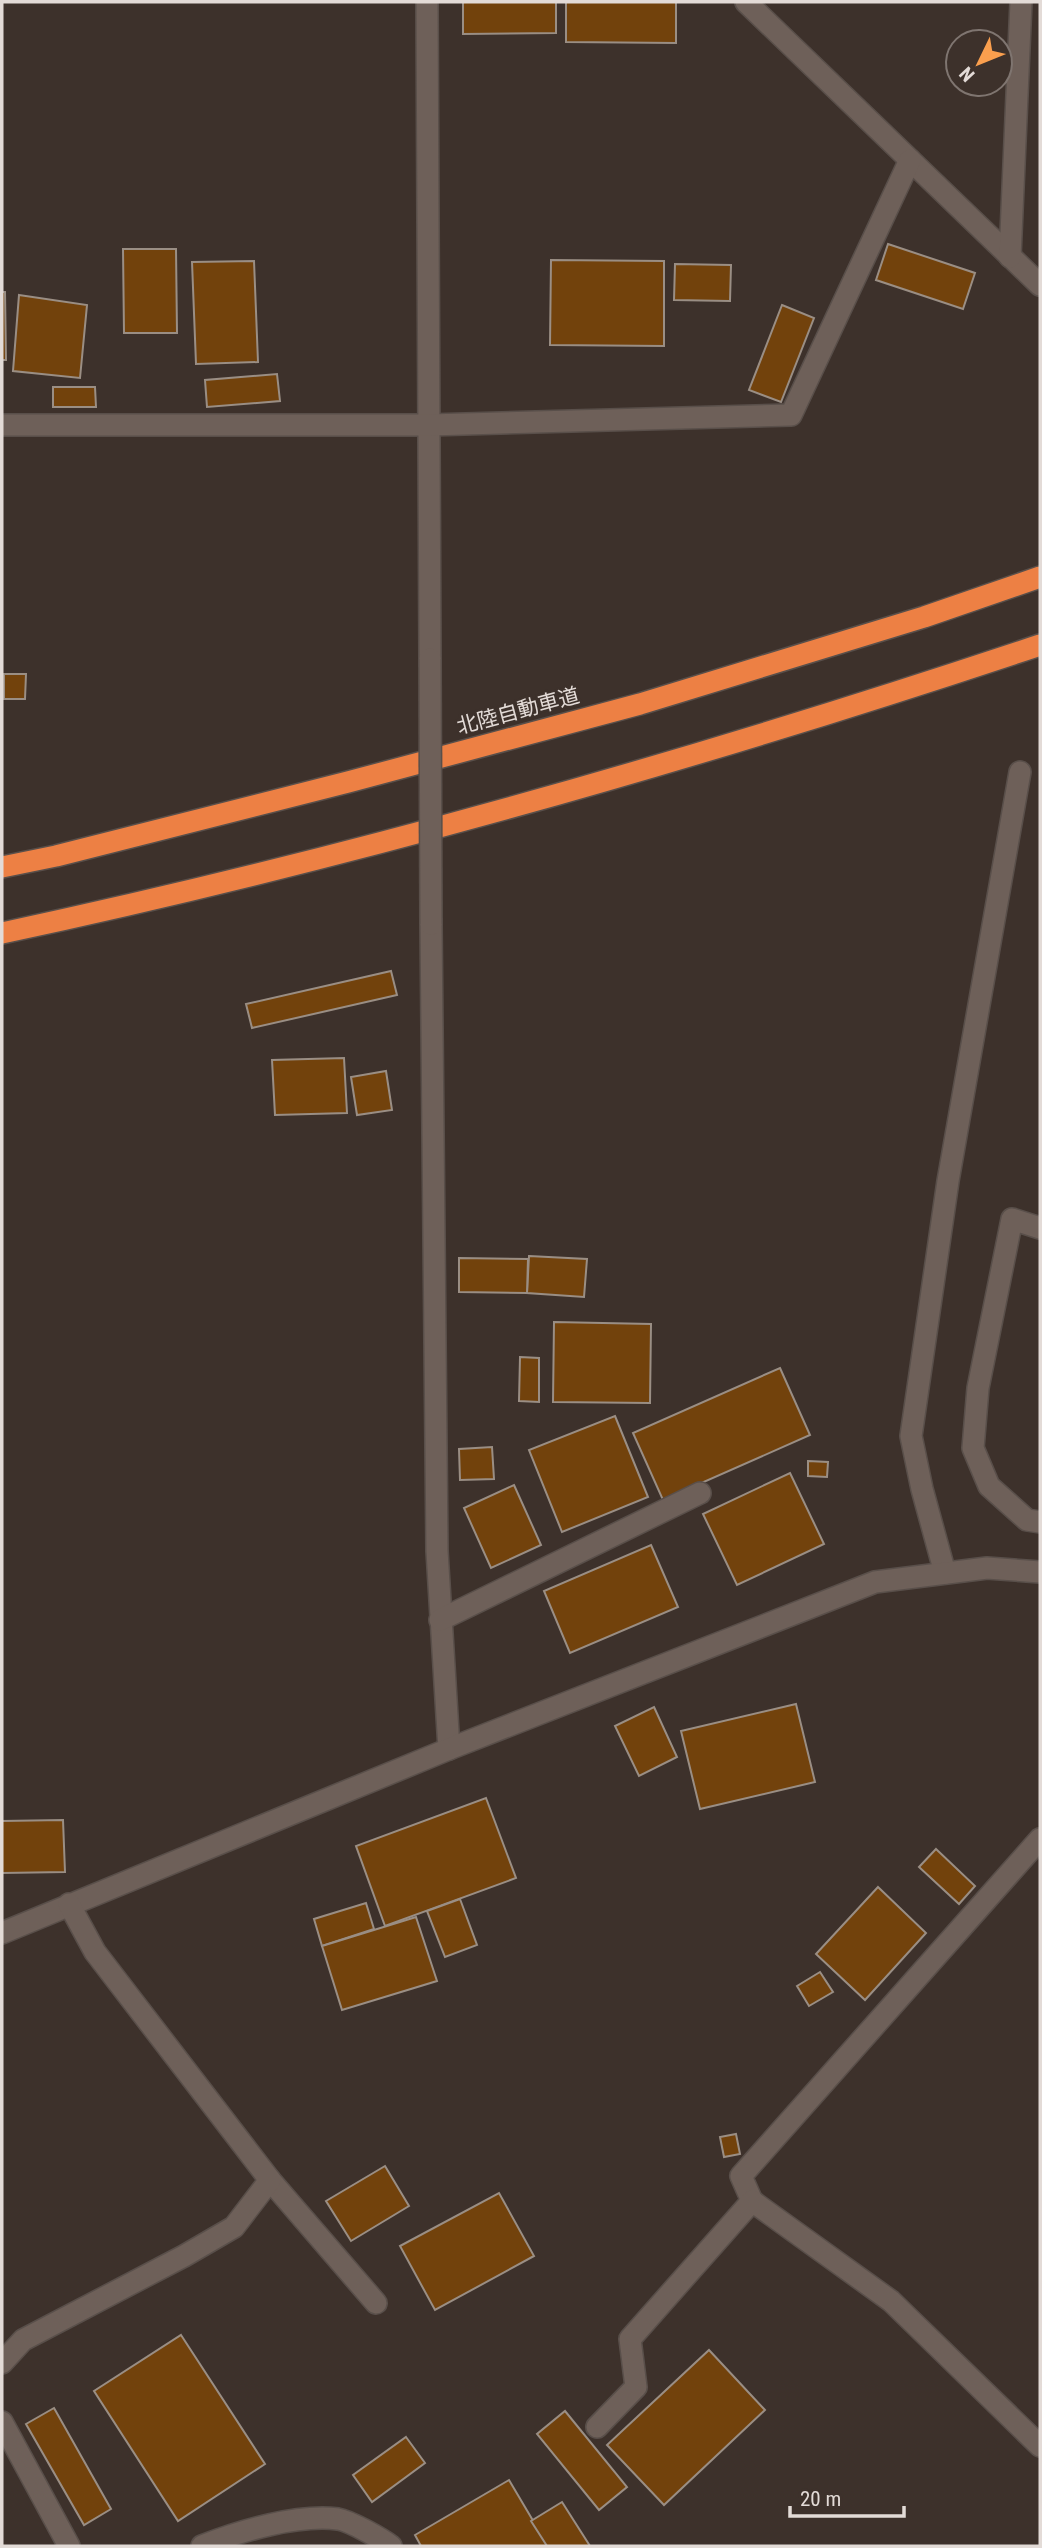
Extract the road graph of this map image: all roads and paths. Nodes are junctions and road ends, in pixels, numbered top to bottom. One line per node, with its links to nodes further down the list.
1 (427, 2): 8 (street)
2 (746, 2): 4 (street)
3 (1021, 2): 5 (street)
4 (910, 160): 5 (street); 8 (street)
5 (1010, 257): 6 (street)
6 (1040, 285)
7 (2, 425): 8 (street)
8 (429, 425): 19 (street, bridge)
9 (1040, 577): 12 (highway, 北陸自動車道)
10 (1040, 645): 13 (highway)
11 (1020, 772): 18 (street)
12 (2, 867)
13 (2, 933)
14 (1040, 1228): 16 (street)
15 (700, 1493): 19 (street)
16 (1040, 1522)
17 (1040, 1572): 18 (street)
18 (945, 1573): 20 (street)
19 (440, 1620): 20 (street)
20 (449, 1749): 22 (street)
21 (1040, 1839): 25 (street)
22 (69, 1904): 23 (street); 24 (street)
23 (2, 1933)
24 (270, 2180): 26 (street); 27 (street)
25 (752, 2201): 29 (street); 30 (street)
26 (376, 2303)
27 (2, 2363)
28 (2, 2422): 31 (street)
29 (597, 2427)
30 (1040, 2446)
31 (69, 2546)
32 (202, 2546): 33 (street)
33 (391, 2546)

